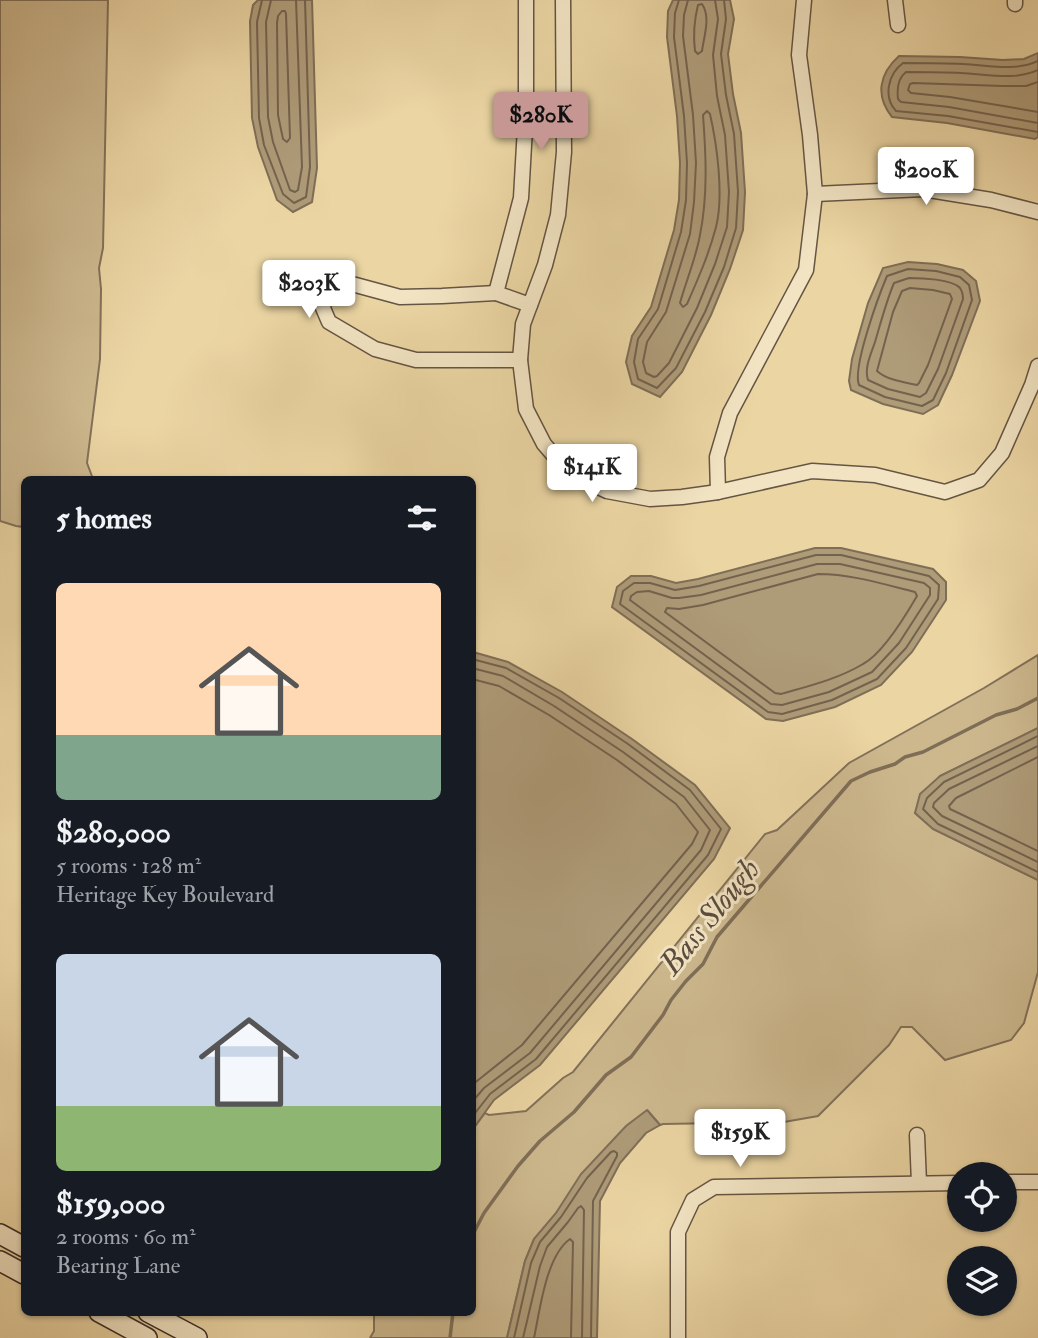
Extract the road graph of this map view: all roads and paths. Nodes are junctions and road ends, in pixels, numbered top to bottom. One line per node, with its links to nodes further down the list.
1 (526, 0): 8 (street)
2 (563, 0): 9 (street)
3 (804, 0): 6 (street)
4 (895, 0): 5 (street)
5 (898, 25)
6 (815, 194): 7 (street); 12 (street)
7 (1038, 212)
8 (496, 293): 9 (street); 10 (street)
9 (530, 305): 10 (street)
10 (520, 360): 12 (street)
11 (1038, 366): 12 (street)
12 (718, 492)
13 (917, 1135): 16 (street)
14 (1017, 1182): 15 (street)
15 (1038, 1182)
16 (919, 1183): 17 (street); 26 (street)
17 (947, 1183)
18 (0, 1234): 19 (main road)
19 (21, 1245)
20 (0, 1261): 21 (main road)
21 (21, 1272)
22 (106, 1316): 24 (main road)
23 (156, 1316): 25 (main road)
24 (147, 1338)
25 (197, 1338)
26 (678, 1338)

